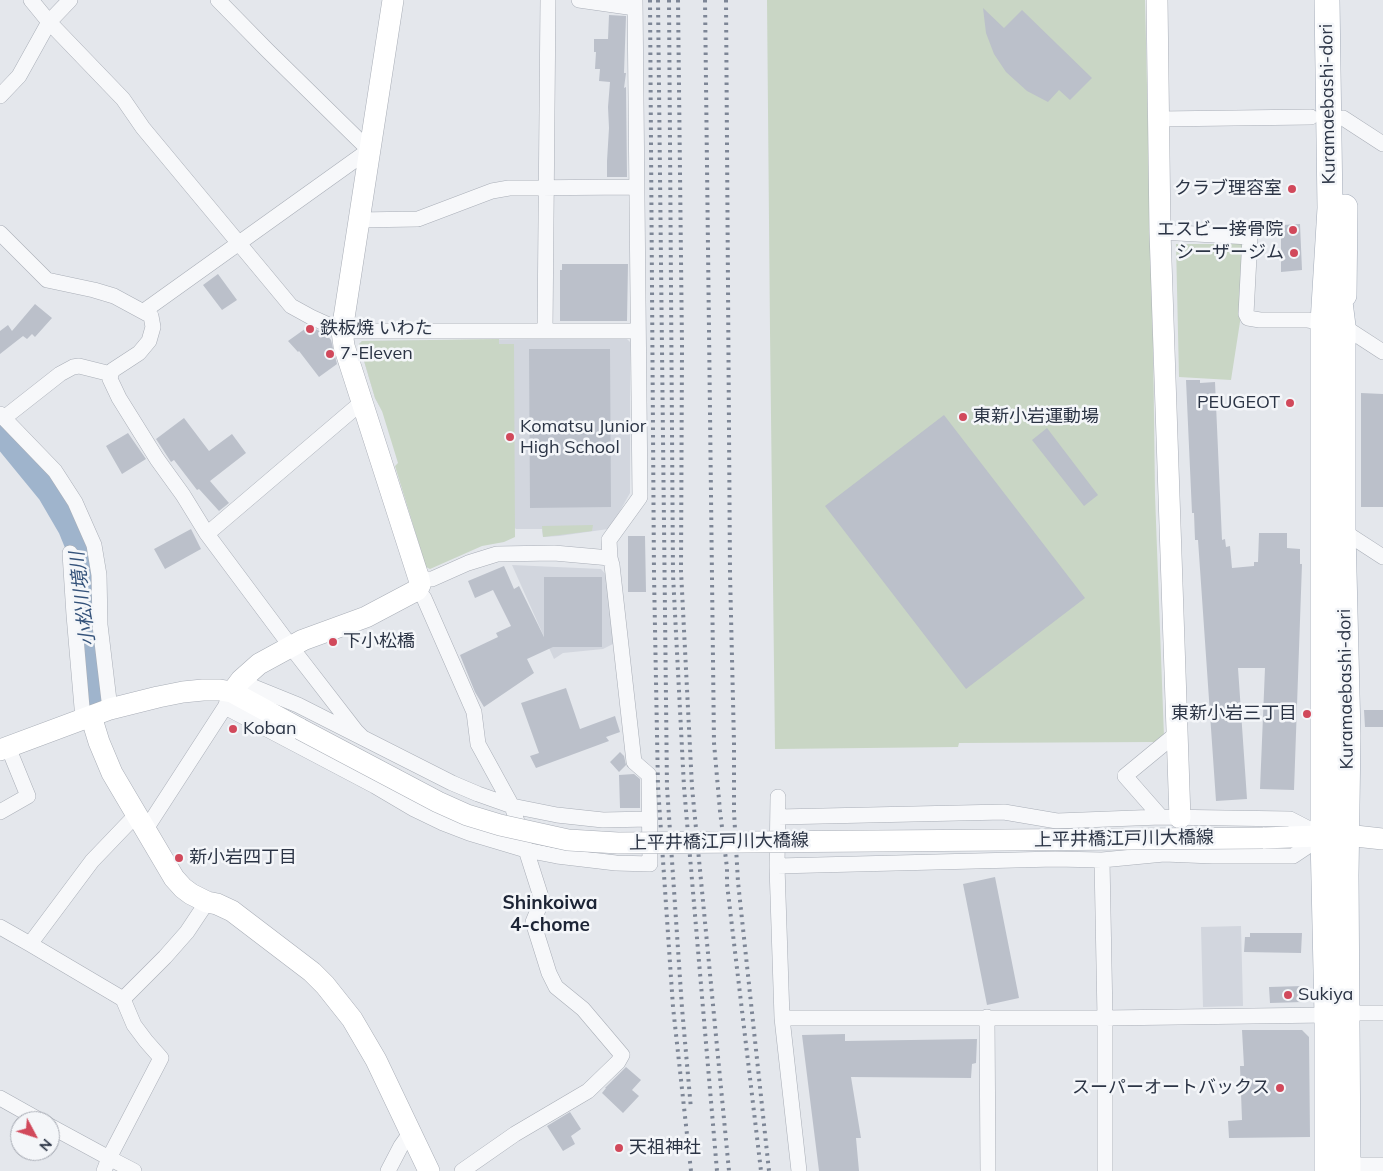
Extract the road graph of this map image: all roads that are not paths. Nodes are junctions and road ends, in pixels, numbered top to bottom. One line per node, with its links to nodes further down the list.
1 (31, 0): 12 (street)
2 (70, 0): 12 (street)
3 (218, 0): 18 (street)
4 (393, 0): 18 (street)
5 (548, 0): 20 (street)
6 (579, 0): 11 (street)
7 (1157, 0): 16 (street)
8 (1310, 0): 14 (main road)
9 (1327, 0): 26 (main road, Kuramaebashi-dori)
10 (1342, 0): 15 (main road)
11 (635, 4): 19 (street)
12 (49, 22): 13 (street); 24 (street)
13 (0, 96)
14 (1311, 117): 16 (street); 26 (main road)
15 (1344, 118): 17 (street); 26 (main road)
16 (1159, 119): 22 (street)
17 (1383, 144)
18 (369, 150): 21 (street); 24 (street)
19 (636, 187): 20 (street); 29 (street)
20 (546, 188): 21 (street); 28 (street)
21 (358, 220): 27 (street)
22 (1160, 232): 26 (street); 43 (street)
23 (0, 233): 25 (street)
24 (239, 242): 25 (street); 27 (street)
25 (144, 311): 31 (street)
26 (1333, 325): 30 (street); 34 (main road, Kuramaebashi-dori); 54 (main road, Kuramaebashi-dori)
27 (342, 331): 28 (street); 32 (street)
28 (545, 331): 29 (street)
29 (638, 331): 38 (street)
30 (1383, 352)
31 (111, 374): 33 (street); 35 (street)
32 (362, 402): 35 (street); 39 (street)
33 (2, 416): 42 (street)
34 (1343, 530): 37 (street); 54 (main road, Kuramaebashi-dori)
35 (206, 534): 40 (street)
36 (70, 553): 42 (street)
37 (1383, 557)
38 (610, 558): 39 (street); 50 (street)
39 (418, 584): 40 (street); 47 (street)
40 (291, 646): 41 (street); 44 (street)
41 (233, 693): 42 (street, 上平井橋江戸川大橋線); 44 (street); 53 (street); 54 (street, 上平井橋江戸川大橋線, bridge); 56 (street)
42 (95, 715): 45 (street, 上平井橋江戸川大橋線); 53 (street)
43 (1176, 734): 51 (street); 51 (street)
44 (363, 738): 47 (street)
45 (4, 749): 48 (street)
46 (778, 798): 49 (street)
47 (512, 806): 50 (street); 56 (street)
48 (0, 812)
49 (778, 817): 52 (street); 59 (street)
50 (649, 818): 56 (street)
51 (1170, 818): 52 (street); 54 (street)
52 (1057, 820): 57 (street)
53 (141, 822): 60 (street); 62 (street)
54 (1334, 836): 55 (street, 上平井橋江戸川大橋線); 58 (street); 65 (main road, Kuramaebashi-dori)
55 (1383, 839)
56 (526, 850): 79 (street)
57 (1055, 859): 58 (street); 59 (street)
58 (1102, 860): 68 (street)
59 (777, 866): 66 (street)
60 (207, 902): 63 (street); 71 (street)
61 (0, 928): 62 (street)
62 (30, 944): 63 (street)
63 (123, 999): 73 (street)
64 (1383, 1013): 65 (street)
65 (1337, 1014): 68 (street); 75 (main road, Kuramaebashi-dori)
66 (782, 1018): 67 (street); 80 (street)
67 (987, 1018): 68 (street); 81 (street)
68 (1105, 1018): 82 (street)
69 (0, 1098): 70 (street)
70 (23, 1111)
71 (411, 1132): 77 (street); 78 (street)
72 (60, 1133): 73 (street)
73 (106, 1164): 76 (street)
74 (1383, 1165): 75 (street)
75 (1341, 1169)
76 (134, 1171)
77 (388, 1171)
78 (429, 1171)
79 (462, 1171)
80 (799, 1171)
81 (988, 1171)
82 (1105, 1171)

